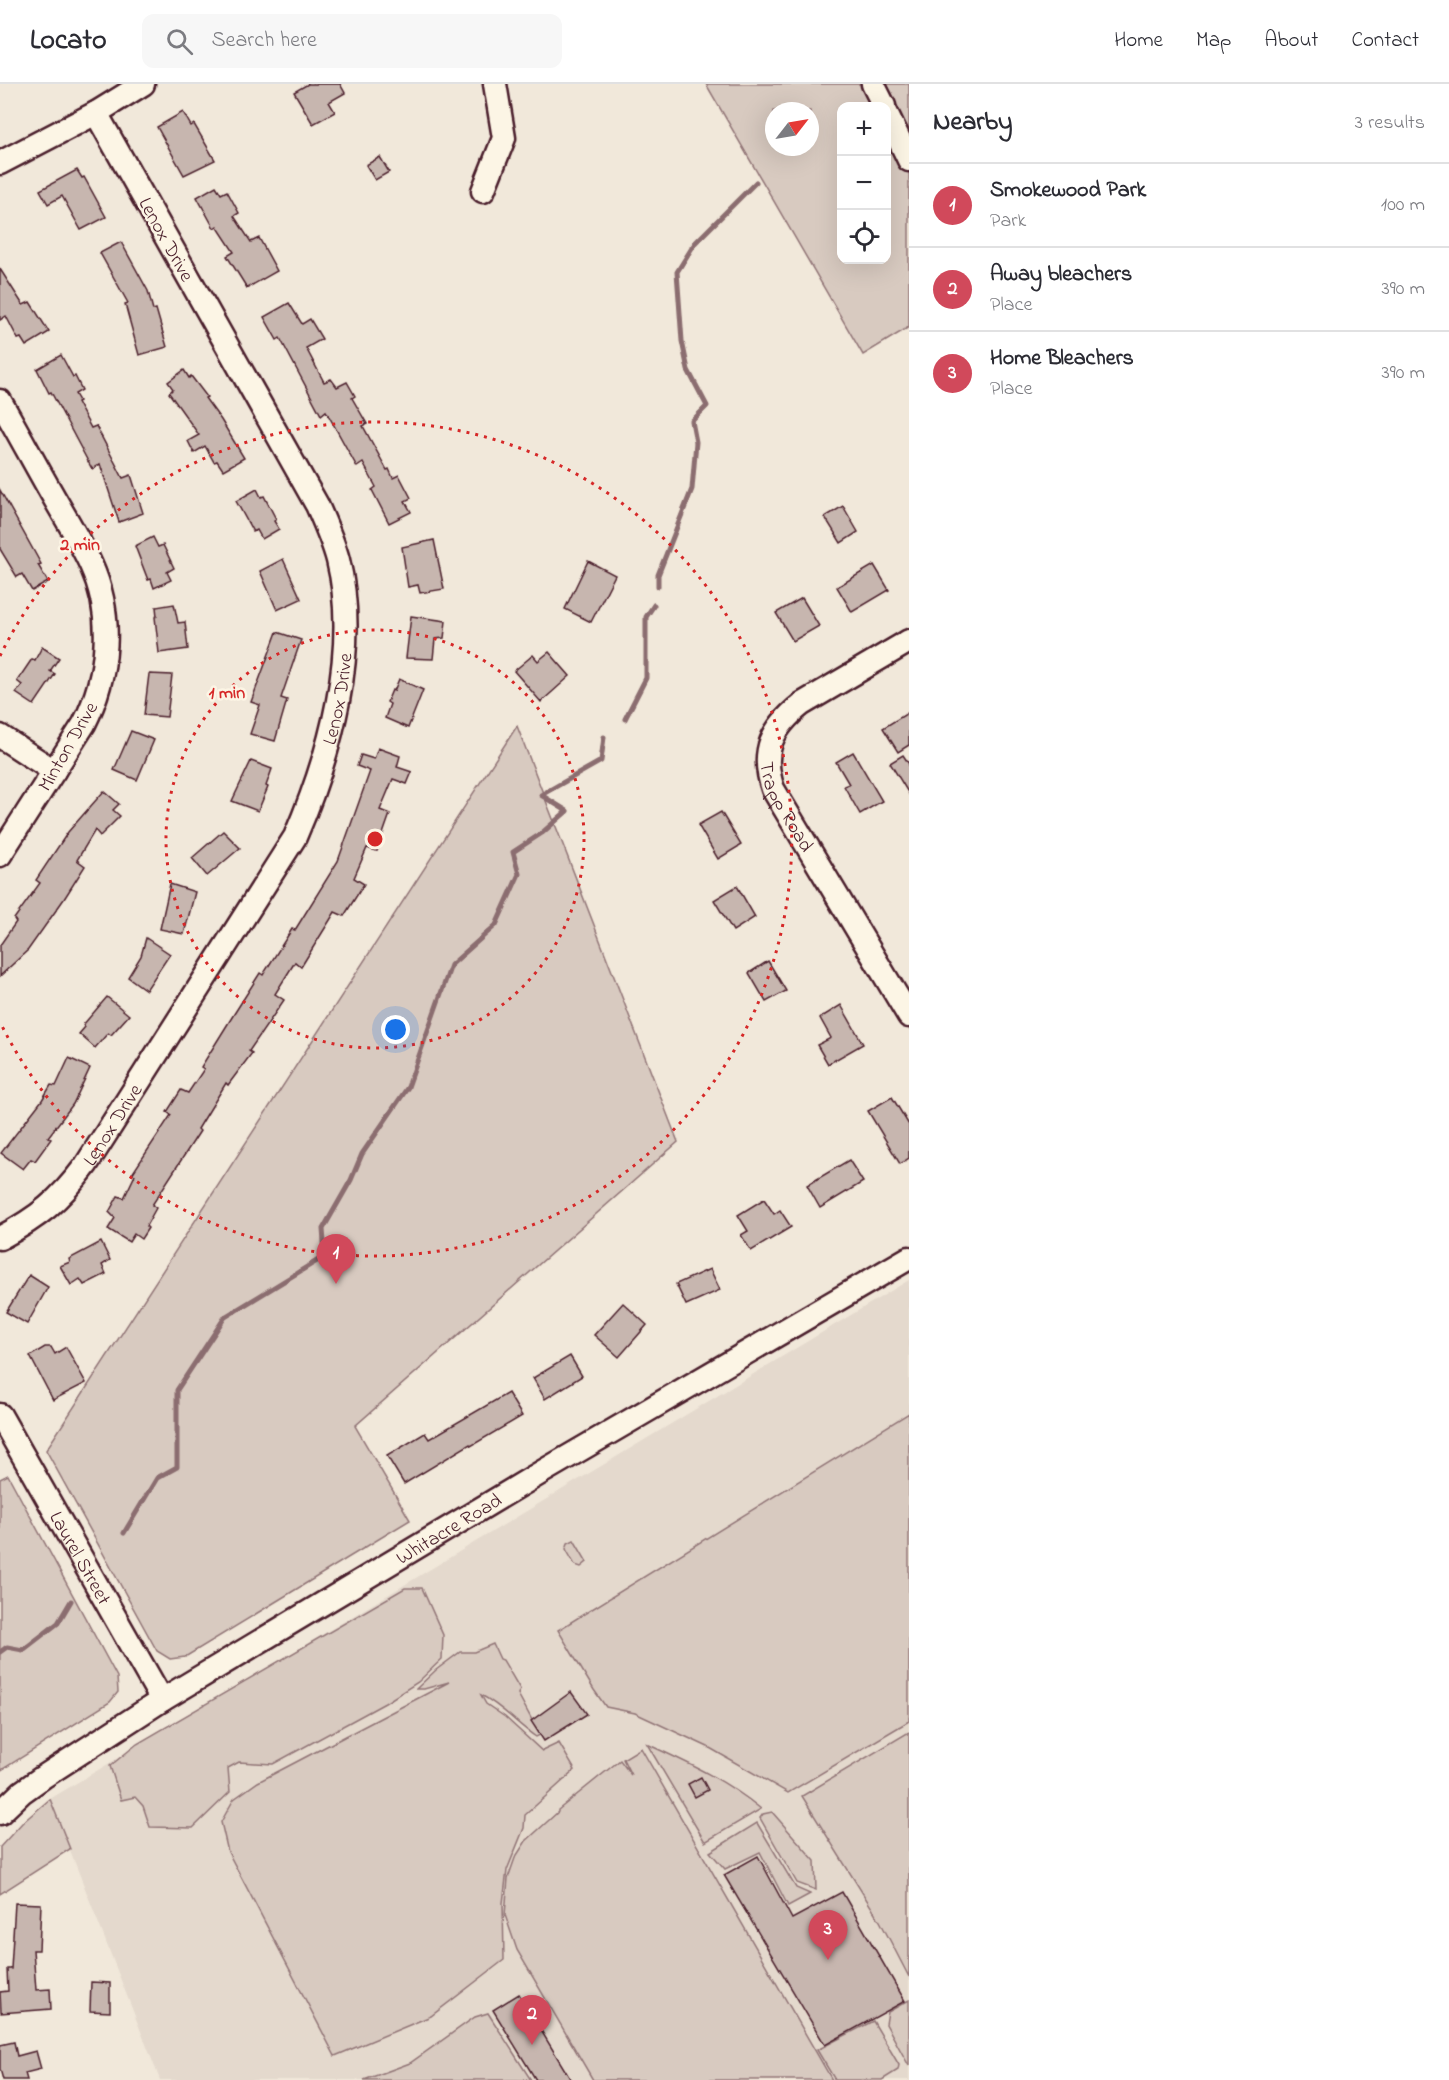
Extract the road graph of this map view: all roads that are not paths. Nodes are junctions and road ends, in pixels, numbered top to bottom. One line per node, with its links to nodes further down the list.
1 (143, 84): 5 (street)
2 (495, 84): 9 (street)
3 (873, 84): 4 (street)
4 (882, 102)
5 (96, 113): 8 (street); 16 (street, Lenox Drive)
6 (891, 122): 7 (street)
7 (909, 160)
8 (0, 163)
9 (483, 191)
10 (0, 401): 13 (street, Minton Drive)
11 (909, 641): 15 (street, Trapp Road)
12 (0, 736): 13 (street)
13 (54, 771): 14 (street, Minton Drive)
14 (0, 855)
15 (909, 1016)
16 (0, 1238)
17 (909, 1258): 19 (street, Whitacre Road)
18 (0, 1415): 19 (street, Laurel Street)
19 (162, 1700): 20 (street, Whitacre Road)
20 (0, 1814)

